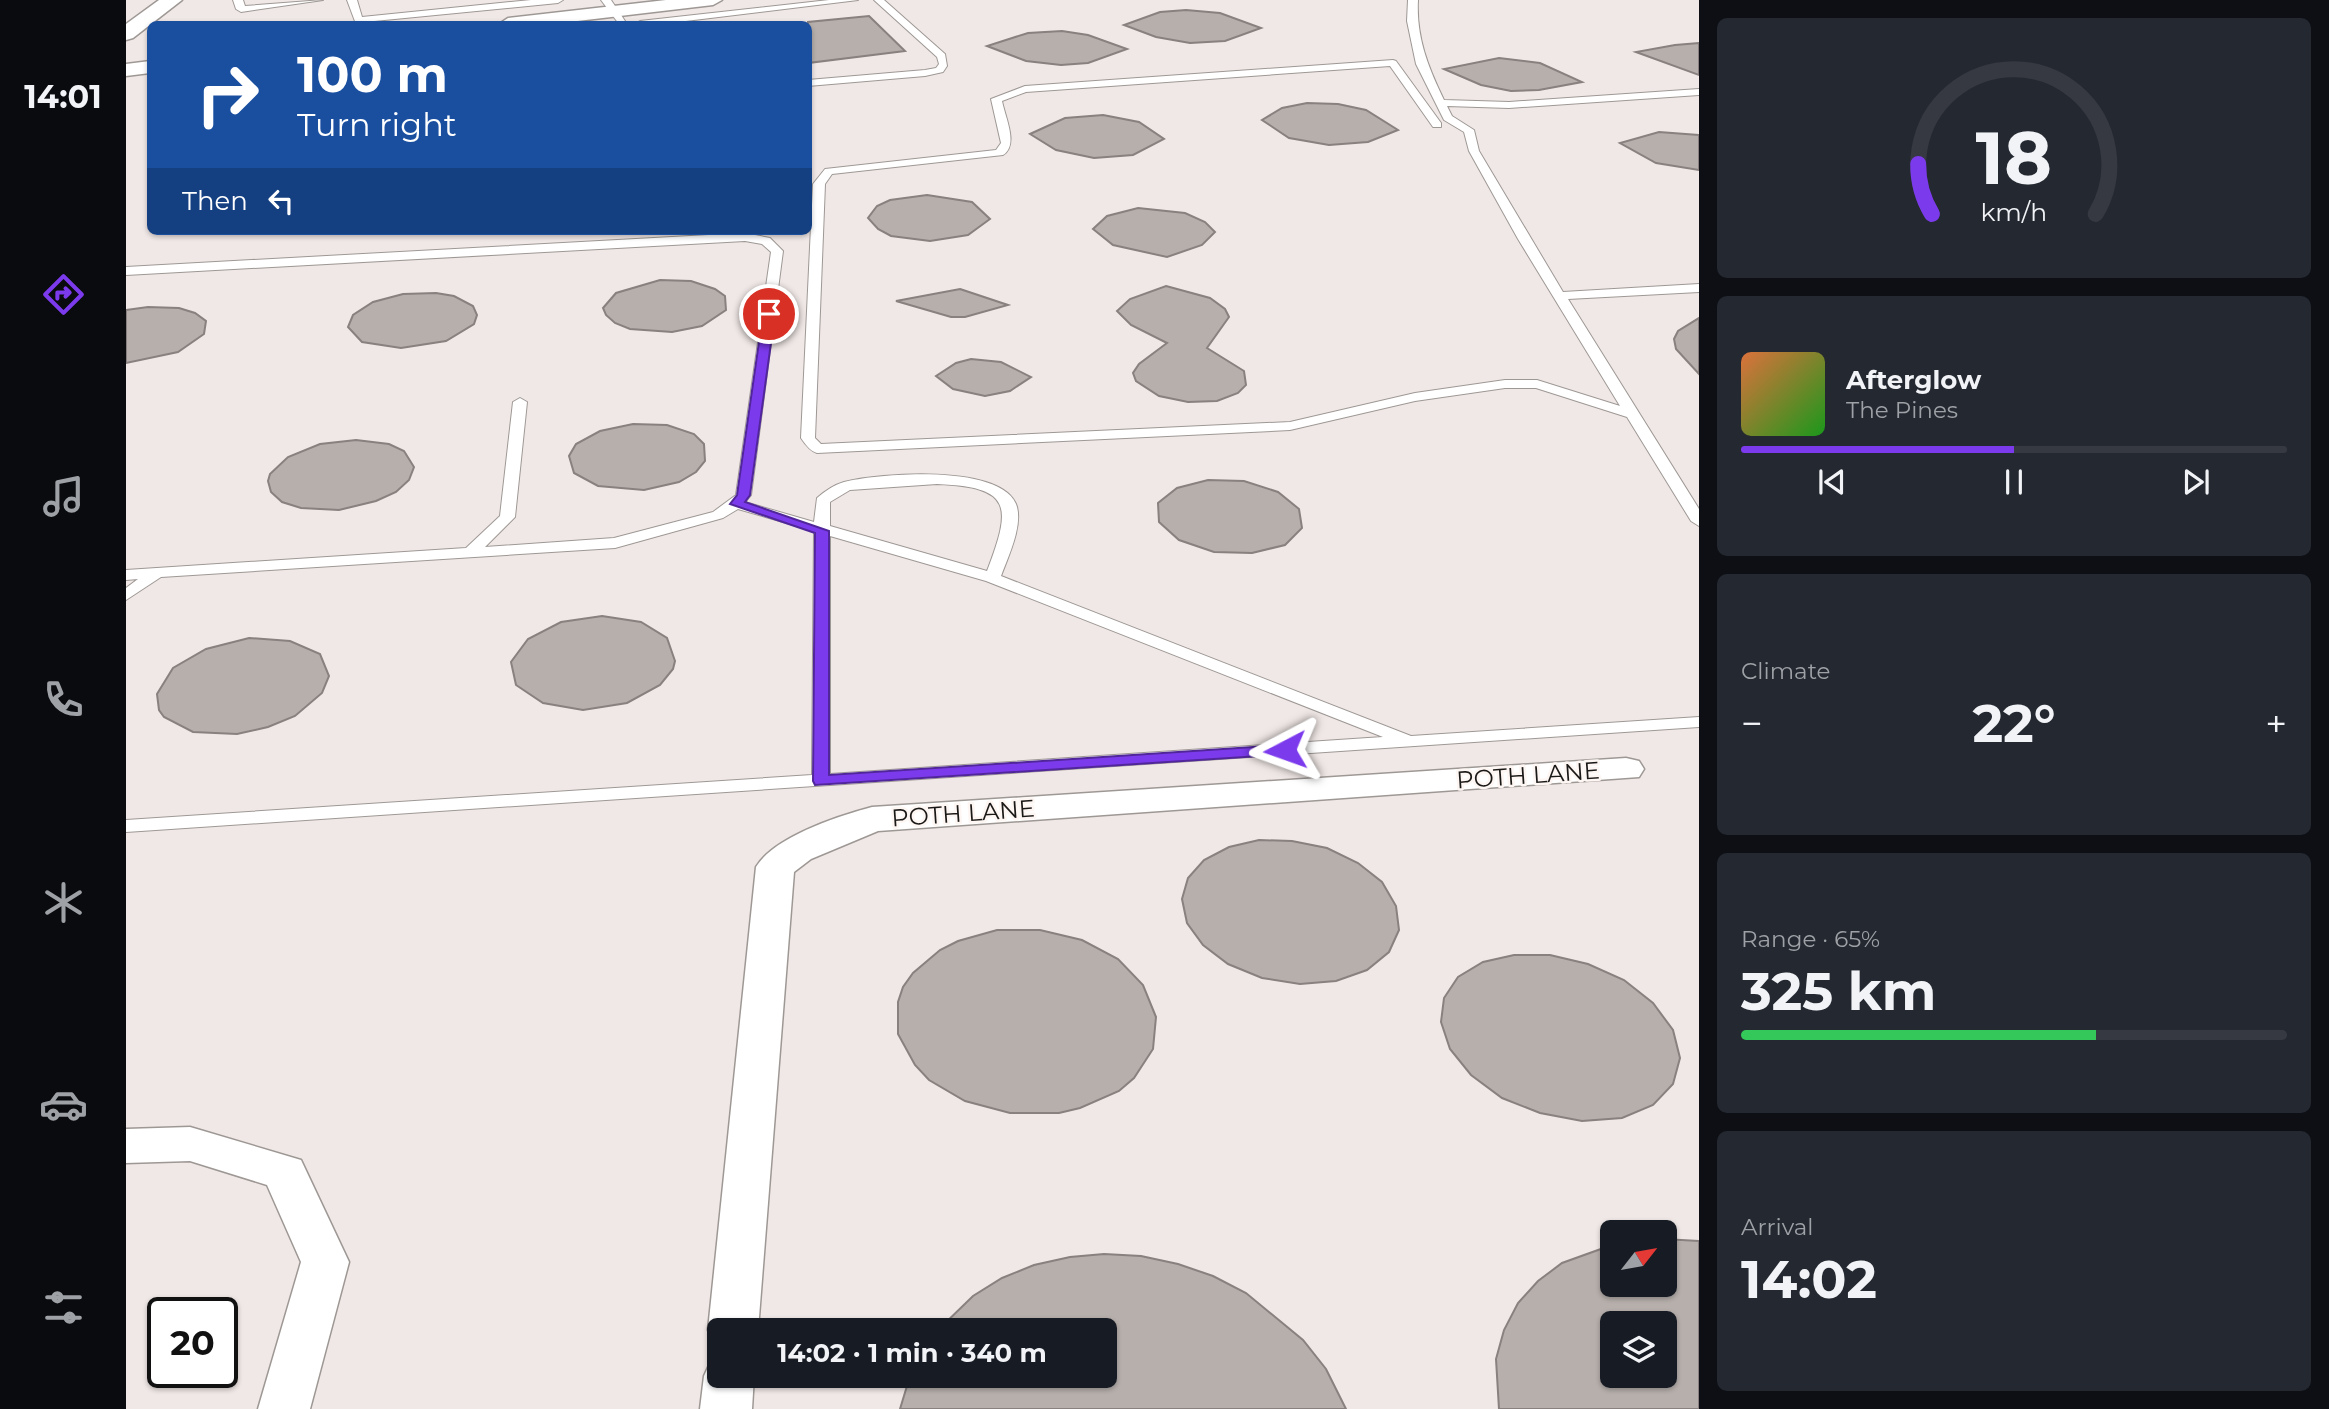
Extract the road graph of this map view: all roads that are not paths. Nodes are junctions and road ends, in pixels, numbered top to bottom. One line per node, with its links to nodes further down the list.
1 (172, 0): 21 (street)
2 (238, 0): 12 (lane)
3 (318, 0): 12 (lane)
4 (352, 0): 17 (lane)
5 (404, 0): 16 (lane)
6 (453, 0): 14 (lane)
7 (558, 0): 13 (lane)
8 (713, 0): 15 (street)
9 (853, 0): 20 (lane)
10 (878, 0): 24 (lane)
11 (1413, 0): 26 (lane)
12 (300, 1)
13 (508, 2): 14 (lane)
14 (459, 10): 16 (lane)
15 (615, 12): 19 (street)
16 (412, 15): 18 (lane)
17 (359, 21)
18 (367, 21)
19 (535, 21)
20 (667, 21)
21 (126, 34)
22 (147, 67): 23 (street)
23 (126, 69)
24 (812, 83)
25 (1699, 92): 26 (lane)
26 (1441, 103): 30 (lane)
27 (1437, 125): 32 (lane)
28 (126, 271): 33 (lane)
29 (1699, 288): 30 (lane)
30 (1559, 296): 32 (lane)
31 (520, 402): 36 (lane)
32 (1633, 414): 34 (lane)
33 (736, 504): 35 (lane); 36 (lane)
34 (1699, 521)
35 (822, 531): 39 (lane); 39 (lane); 44 (lane)
36 (470, 554): 37 (lane)
37 (157, 573): 38 (lane); 40 (lane)
38 (126, 575)
39 (992, 578): 42 (lane)
40 (126, 595)
41 (1699, 722): 42 (lane)
42 (1411, 742): 44 (lane)
43 (1626, 769): 47 (street, POTH LANE)
44 (821, 781): 45 (lane)
45 (126, 826)
46 (126, 1146): 49 (street)
47 (734, 1318)
48 (728, 1388): 50 (street)
49 (284, 1409)
50 (726, 1409)

